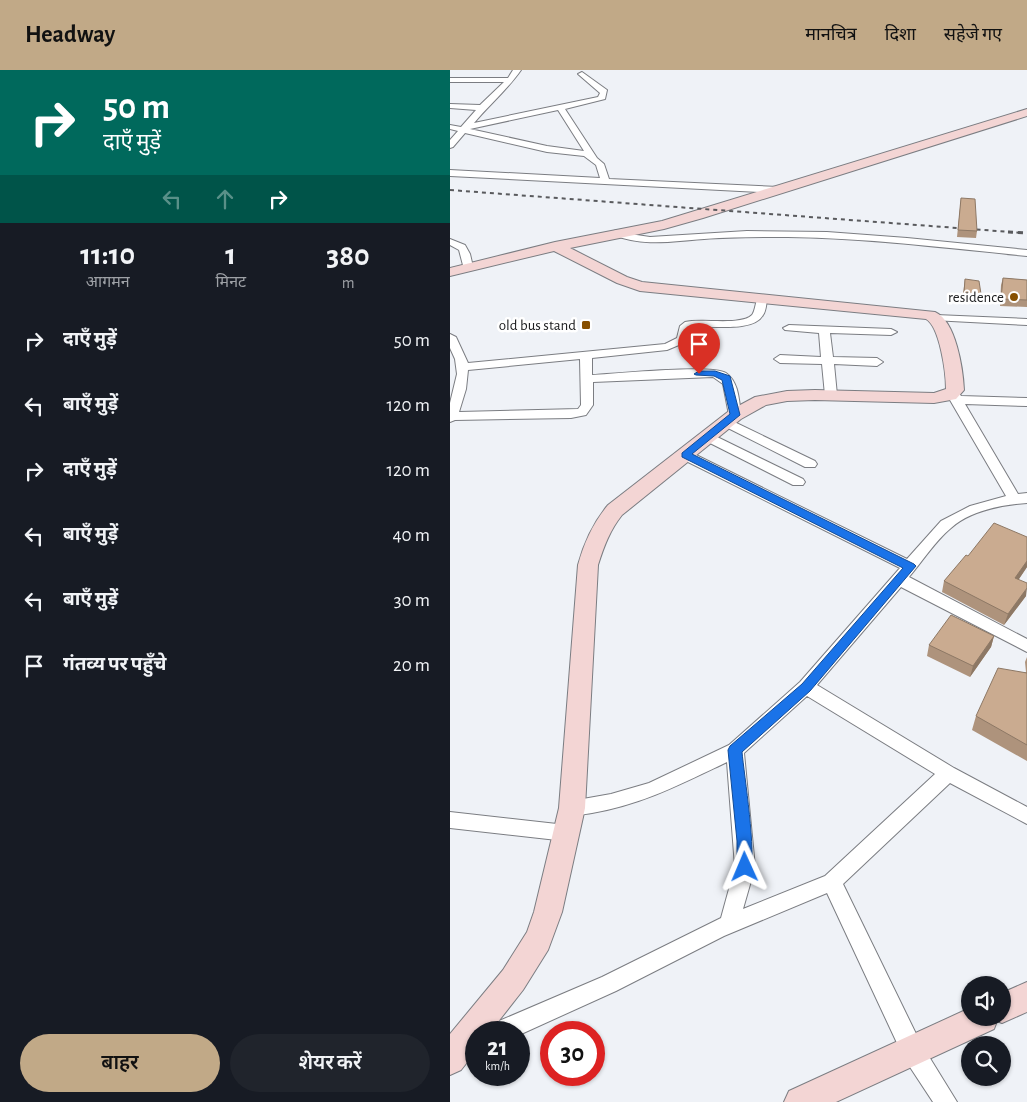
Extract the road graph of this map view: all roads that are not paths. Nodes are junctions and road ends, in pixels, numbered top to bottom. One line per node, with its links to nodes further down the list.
1 (517, 70): 4 (street)
2 (582, 74): 7 (street)
3 (450, 80): 4 (street)
4 (512, 80): 6 (street)
5 (450, 106): 6 (street)
6 (482, 108): 10 (street)
7 (560, 108): 10 (street); 12 (street)
8 (1027, 112): 15 (street)
9 (450, 127): 10 (street)
10 (466, 128): 11 (street); 12 (street)
11 (450, 145)
12 (593, 158): 14 (street)
13 (450, 173): 14 (street)
14 (605, 180): 15 (street)
15 (778, 190): 16 (street)
16 (617, 234): 18 (street); 19 (street)
17 (450, 242): 20 (street)
18 (555, 246): 20 (street); 22 (street)
19 (1027, 252)
20 (468, 267): 21 (street)
21 (451, 271)
22 (762, 300): 23 (street); 29 (street)
23 (936, 318): 24 (street); 36 (street)
24 (1027, 322)
25 (789, 328): 26 (street)
26 (824, 329): 27 (street); 31 (street)
27 (891, 332)
28 (450, 337): 32 (street)
29 (586, 355): 32 (street); 34 (street)
30 (780, 359): 31 (street)
31 (827, 360): 33 (street); 35 (street)
32 (457, 362): 38 (street)
33 (877, 362)
34 (586, 379): 38 (street); 39 (street)
35 (831, 395): 36 (street); 39 (street)
36 (954, 396): 37 (street); 44 (street)
37 (1027, 402)
38 (450, 417)
39 (731, 419): 40 (street); 42 (street)
40 (709, 437): 41 (street); 43 (street)
41 (685, 455): 45 (street); 51 (street)
42 (810, 464)
43 (798, 482)
44 (1020, 499): 45 (street)
45 (910, 566): 46 (street)
46 (899, 579): 47 (street); 48 (street)
47 (1027, 646)
48 (806, 687): 49 (street); 50 (street)
49 (735, 750): 51 (street); 56 (street)
50 (948, 774): 52 (street); 55 (street)
51 (572, 808): 54 (street)
52 (1027, 816)
53 (450, 820): 54 (street)
54 (566, 833): 63 (street)
55 (832, 882): 56 (street); 62 (street)
56 (729, 925): 59 (street)
57 (1027, 997): 58 (street)
58 (1011, 1004)
59 (525, 1021)
60 (965, 1026): 62 (street)
61 (465, 1049): 63 (street)
62 (912, 1050): 64 (street); 65 (street)
63 (452, 1056)
64 (800, 1102)
65 (946, 1102)

